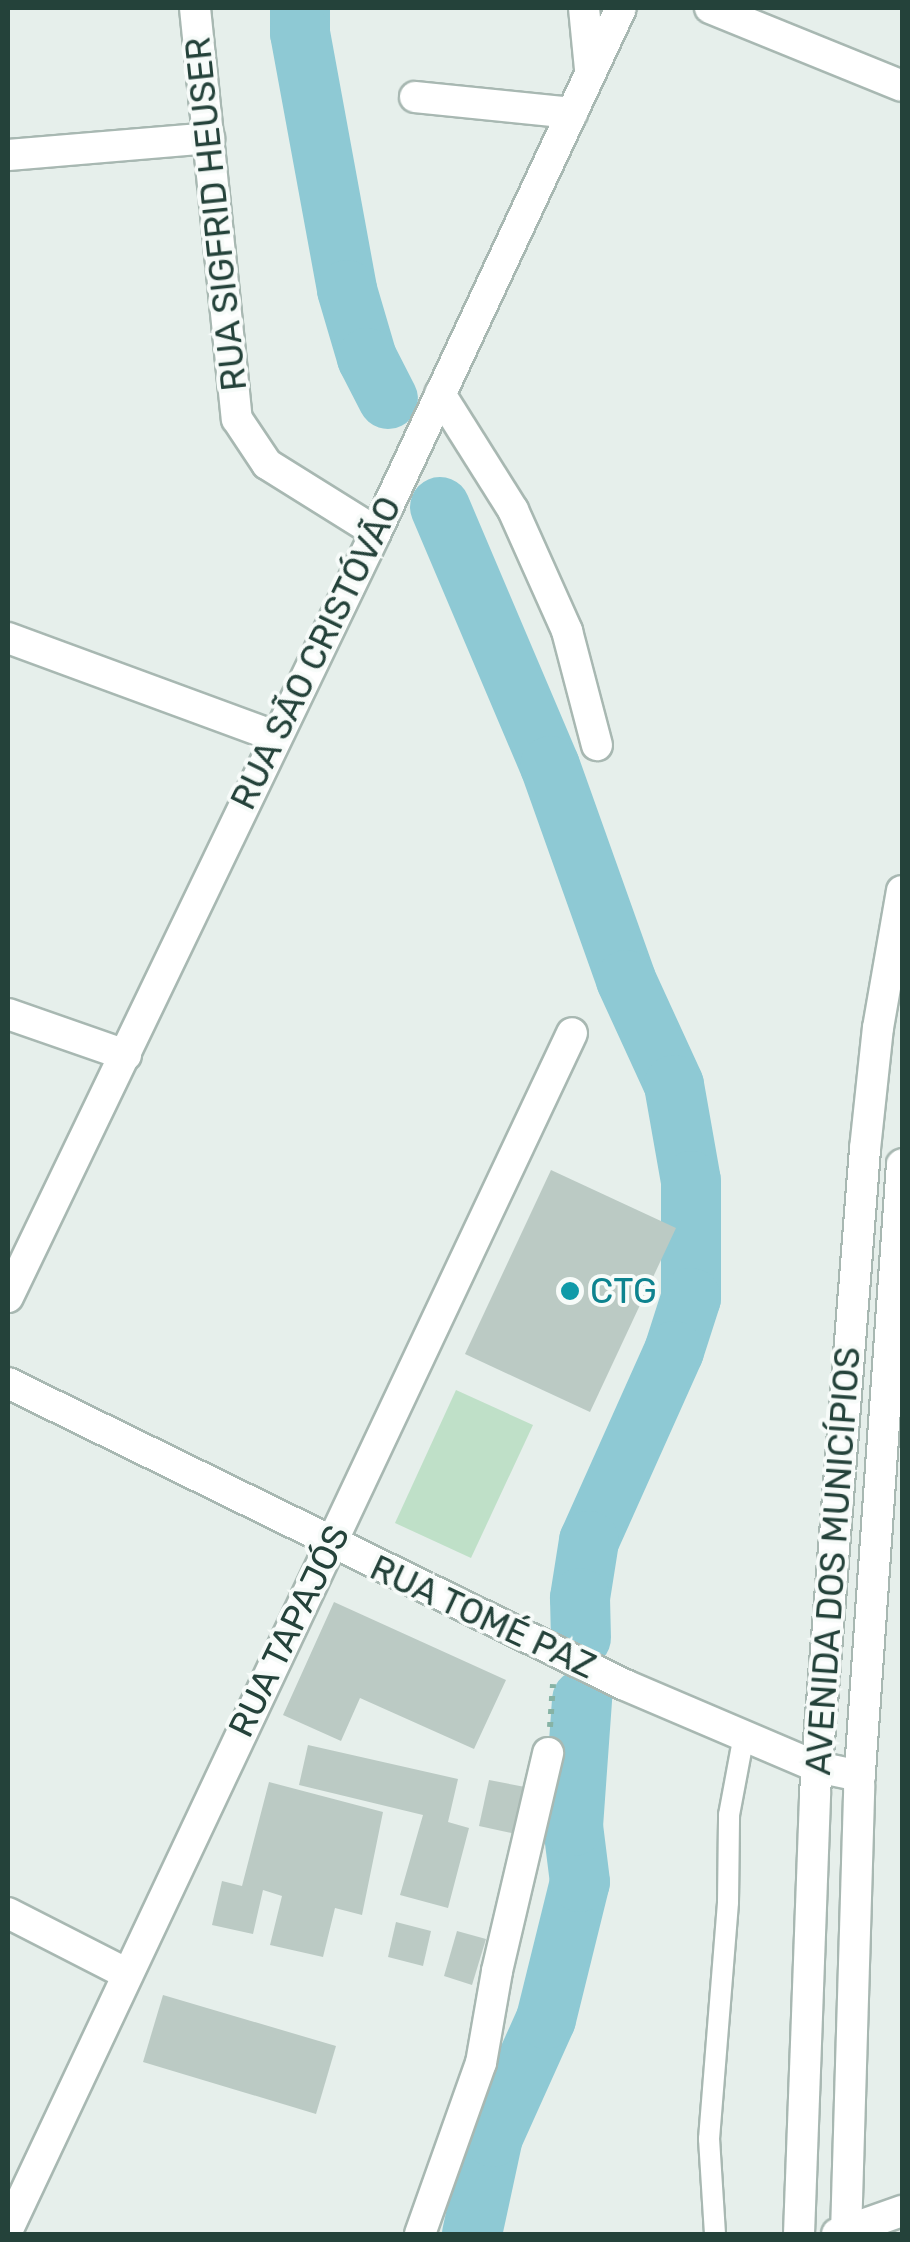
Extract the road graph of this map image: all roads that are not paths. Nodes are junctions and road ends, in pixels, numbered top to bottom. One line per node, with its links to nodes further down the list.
1 (195, 8): 9 (street, RUA SIGFRID HEUSER)
2 (584, 8): 5 (street)
3 (621, 8): 5 (street, RUA SÃO CRISTÓVÃO)
4 (710, 8): 6 (street)
5 (590, 72): 8 (street, RUA SÃO CRISTÓVÃO)
6 (902, 86)
7 (416, 97): 8 (street)
8 (572, 114): 11 (street, RUA SÃO CRISTÓVÃO)
9 (208, 138): 10 (street); 12 (street, RUA SIGFRID HEUSER)
10 (8, 154)
11 (440, 394): 12 (street, RUA SÃO CRISTÓVÃO); 15 (street)
12 (376, 532): 14 (street, RUA SÃO CRISTÓVÃO)
13 (8, 638): 14 (street)
14 (274, 736): 19 (street, RUA SÃO CRISTÓVÃO)
15 (598, 745)
16 (902, 892): 26 (street, AVENIDA DOS MUNICÍPIOS)
17 (8, 1014): 19 (street)
18 (572, 1034): 23 (street, RUA TAPAJÓS)
19 (126, 1055): 21 (street, RUA SÃO CRISTÓVÃO)
20 (902, 1164): 27 (street, AVENIDA DOS MUNICÍPIOS)
21 (8, 1297)
22 (11, 1394): 23 (street, RUA TOMÉ PAZ)
23 (330, 1545): 24 (street, RUA TOMÉ PAZ); 29 (street, RUA TAPAJÓS)
24 (744, 1736): 26 (street, RUA TOMÉ PAZ); 33 (lane)
25 (548, 1753): 32 (street)
26 (818, 1767): 27 (street, RUA TOMÉ PAZ); 34 (street, AVENIDA DOS MUNICÍPIOS)
27 (860, 1776): 35 (street, AVENIDA DOS MUNICÍPIOS)
28 (8, 1913): 29 (street)
29 (125, 1972): 31 (street, RUA TAPAJÓS)
30 (902, 2211): 35 (street)
31 (8, 2229)
32 (420, 2234)
33 (715, 2234)
34 (799, 2234)
35 (843, 2234)

